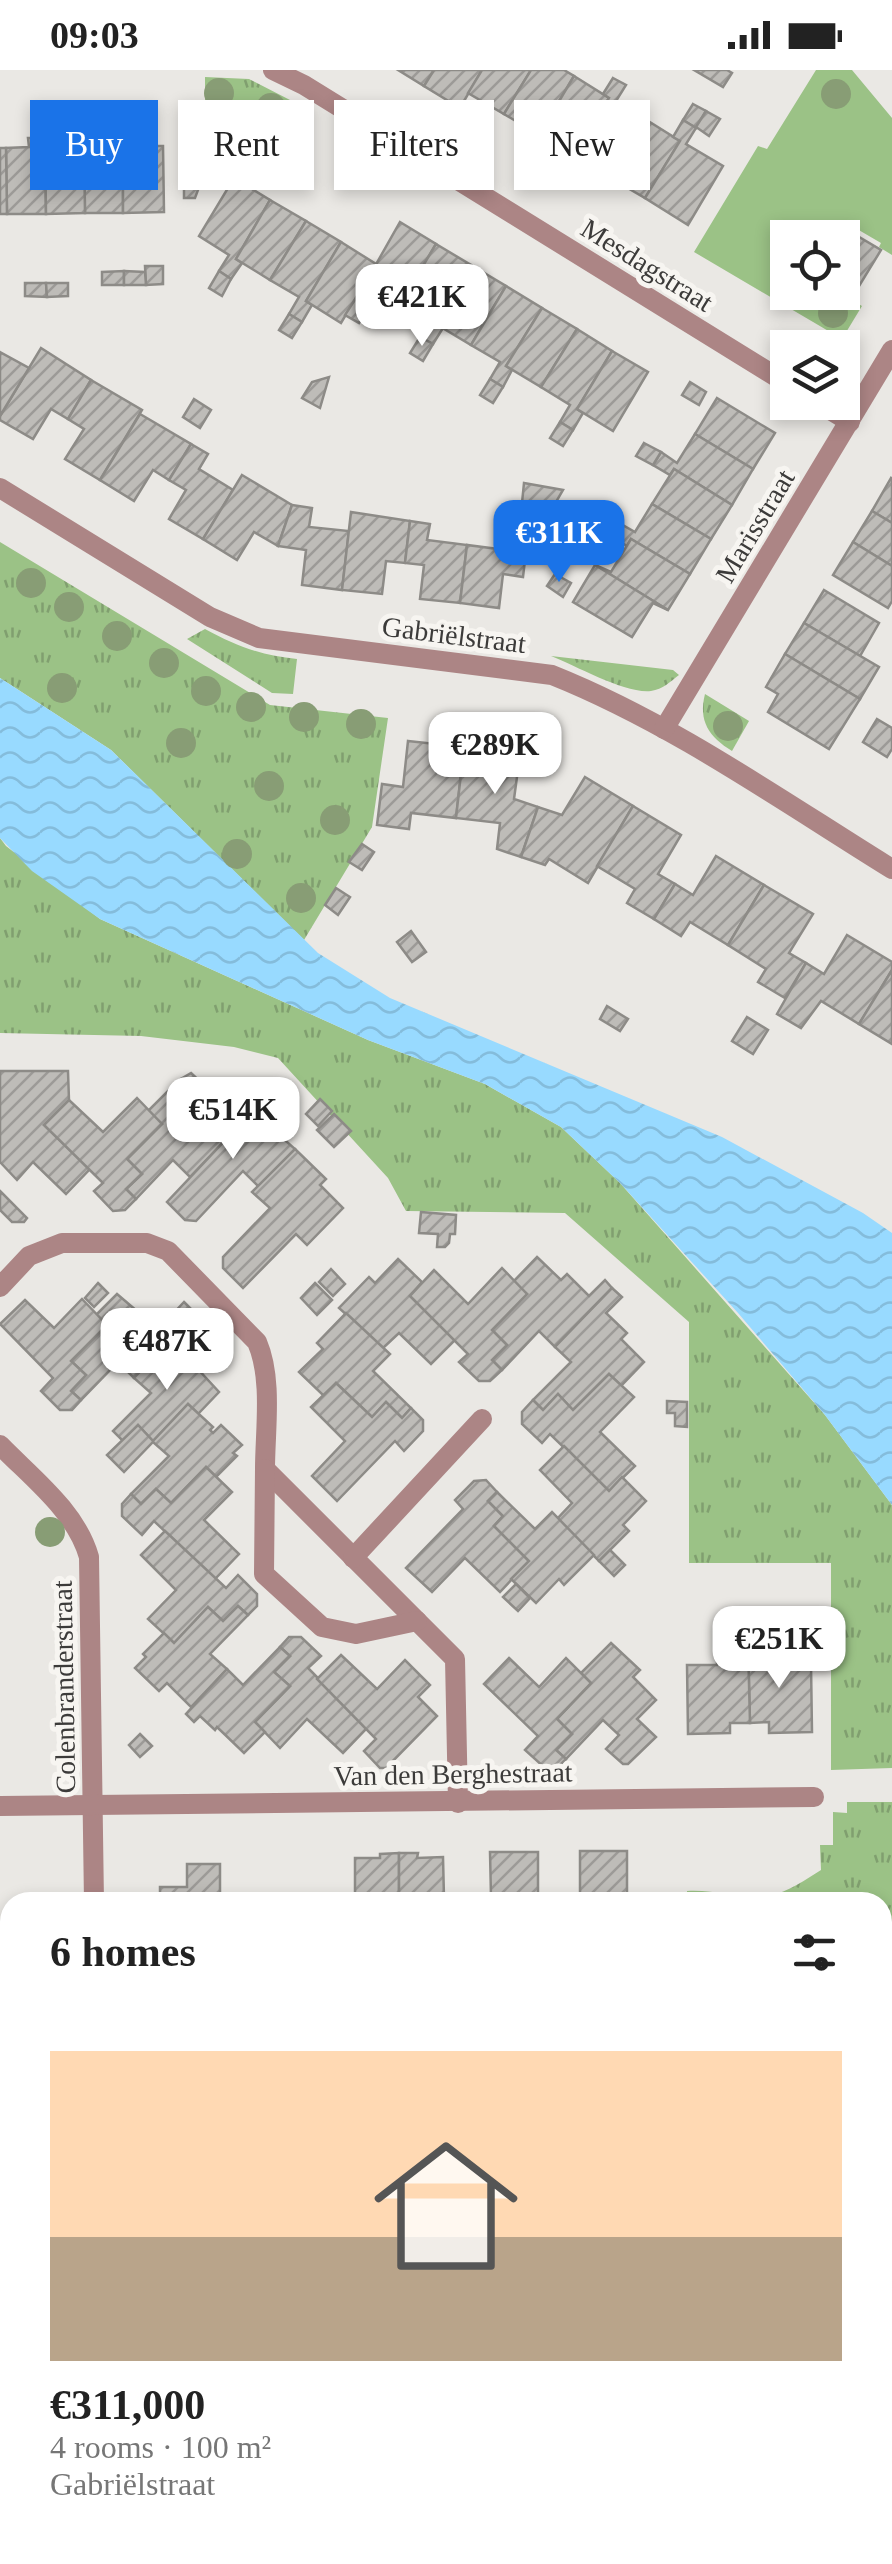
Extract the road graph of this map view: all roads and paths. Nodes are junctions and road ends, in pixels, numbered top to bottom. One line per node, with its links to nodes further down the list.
1 (273, 70): 3 (street, Mesdagstraat)
2 (892, 350): 5 (street, Marisstraat)
3 (770, 373)
4 (847, 420): 5 (street)
5 (850, 422): 7 (street, Marisstraat)
6 (0, 488): 7 (street, Gabriëlstraat)
7 (664, 729): 8 (street, Gabriëlstraat)
8 (892, 869)
9 (0, 1286): 12 (street)
10 (482, 1419): 13 (street)
11 (0, 1444): 17 (street, Colenbranderstraat)
12 (265, 1470): 13 (street); 14 (street)
13 (353, 1558): 14 (street)
14 (417, 1621): 16 (street)
15 (814, 1796): 16 (street, Van den Berghestraat)
16 (458, 1802): 17 (street, Van den Berghestraat)
17 (93, 1804): 18 (street, Van den Berghestraat); 19 (street, Colenbranderstraat)
18 (0, 1806)
19 (94, 1892)

